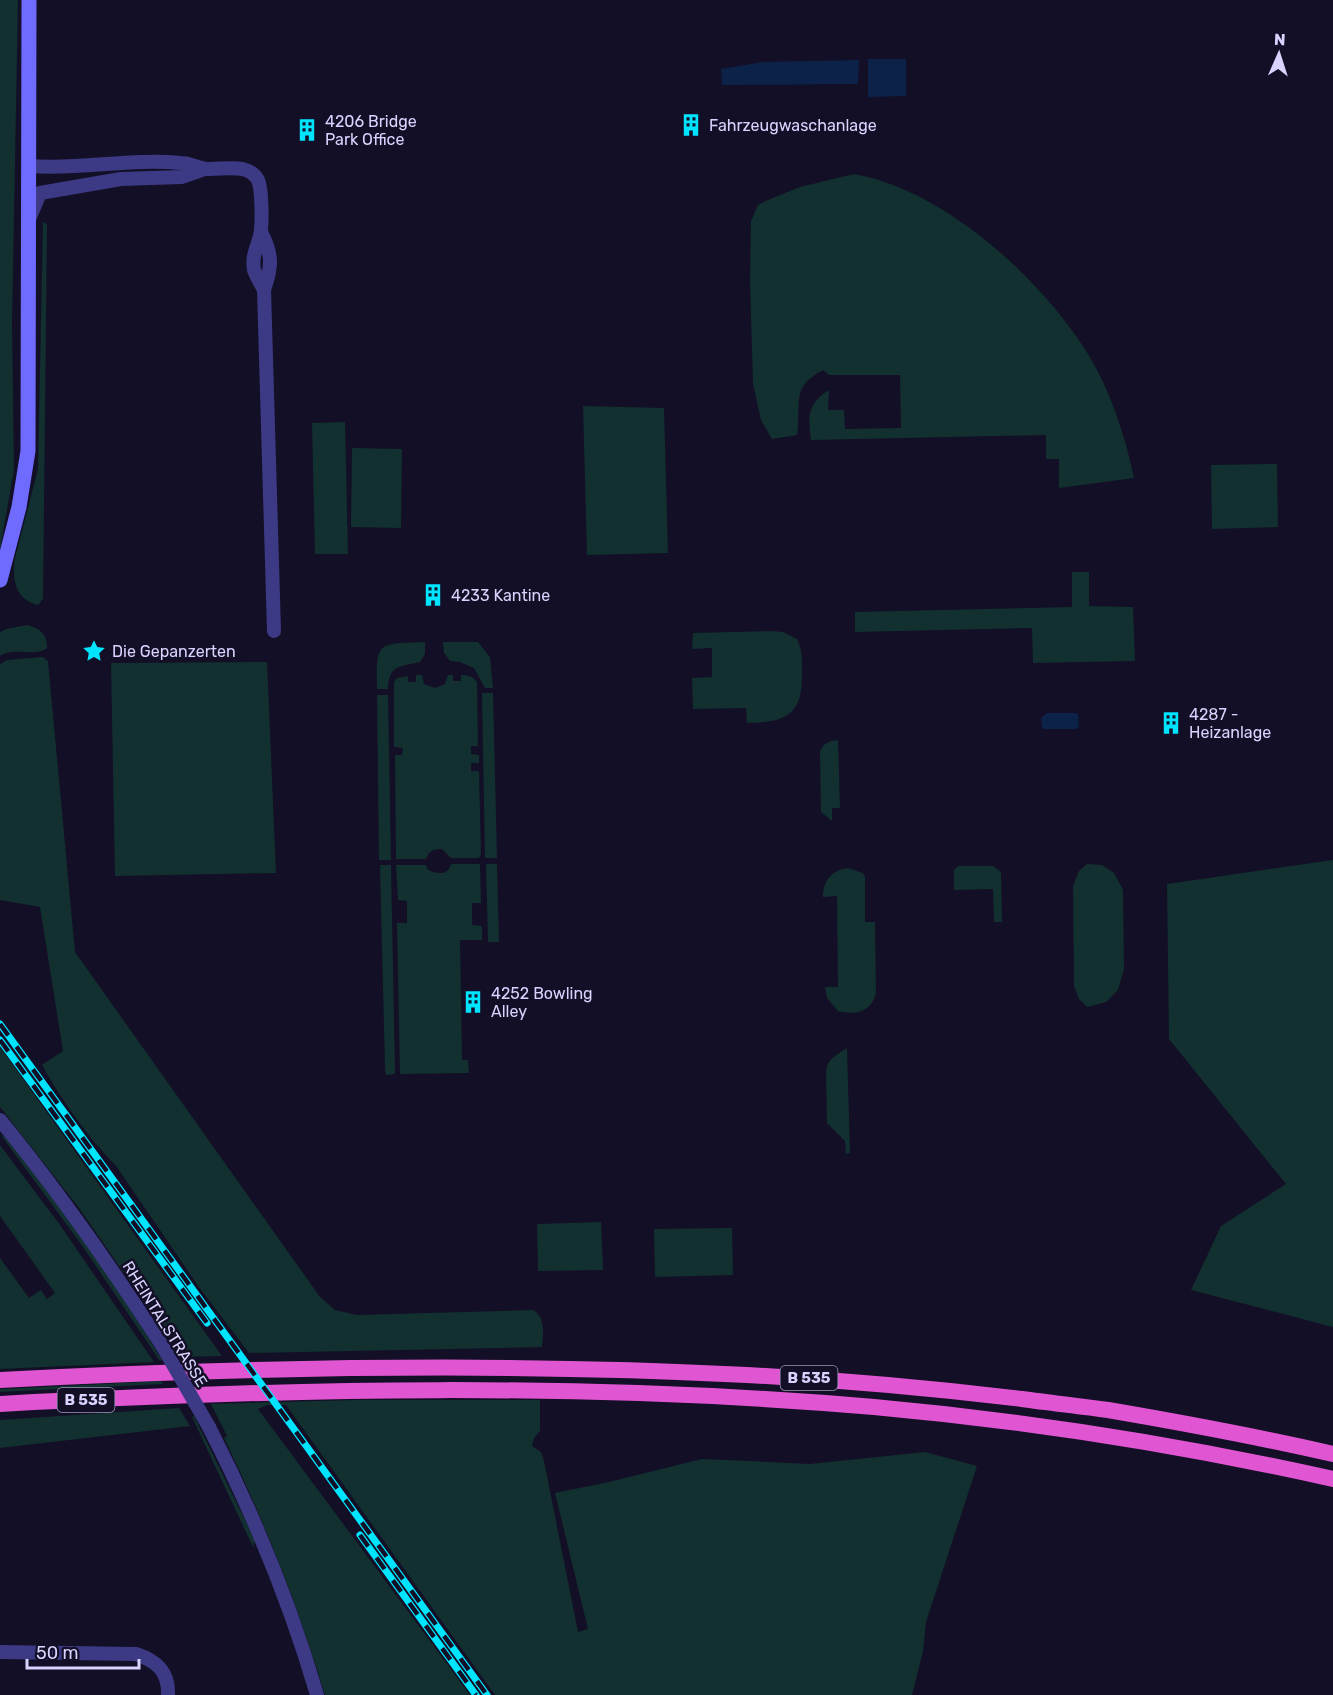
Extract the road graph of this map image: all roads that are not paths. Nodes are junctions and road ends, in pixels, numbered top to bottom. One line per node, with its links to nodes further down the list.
1 (29, 0): 2 (main road)
2 (30, 166): 3 (street); 4 (main road)
3 (205, 169): 4 (street); 6 (street)
4 (30, 217): 5 (main road)
5 (0, 580)
6 (274, 630)
7 (0, 1119): 14 (street, RHEINTALSTRASSE, bridge)
8 (0, 1380): 10 (highway, B 535)
9 (0, 1404): 11 (highway, B 535)
10 (1333, 1454)
11 (1333, 1479)
12 (0, 1652): 13 (street)
13 (168, 1695)
14 (317, 1695)

